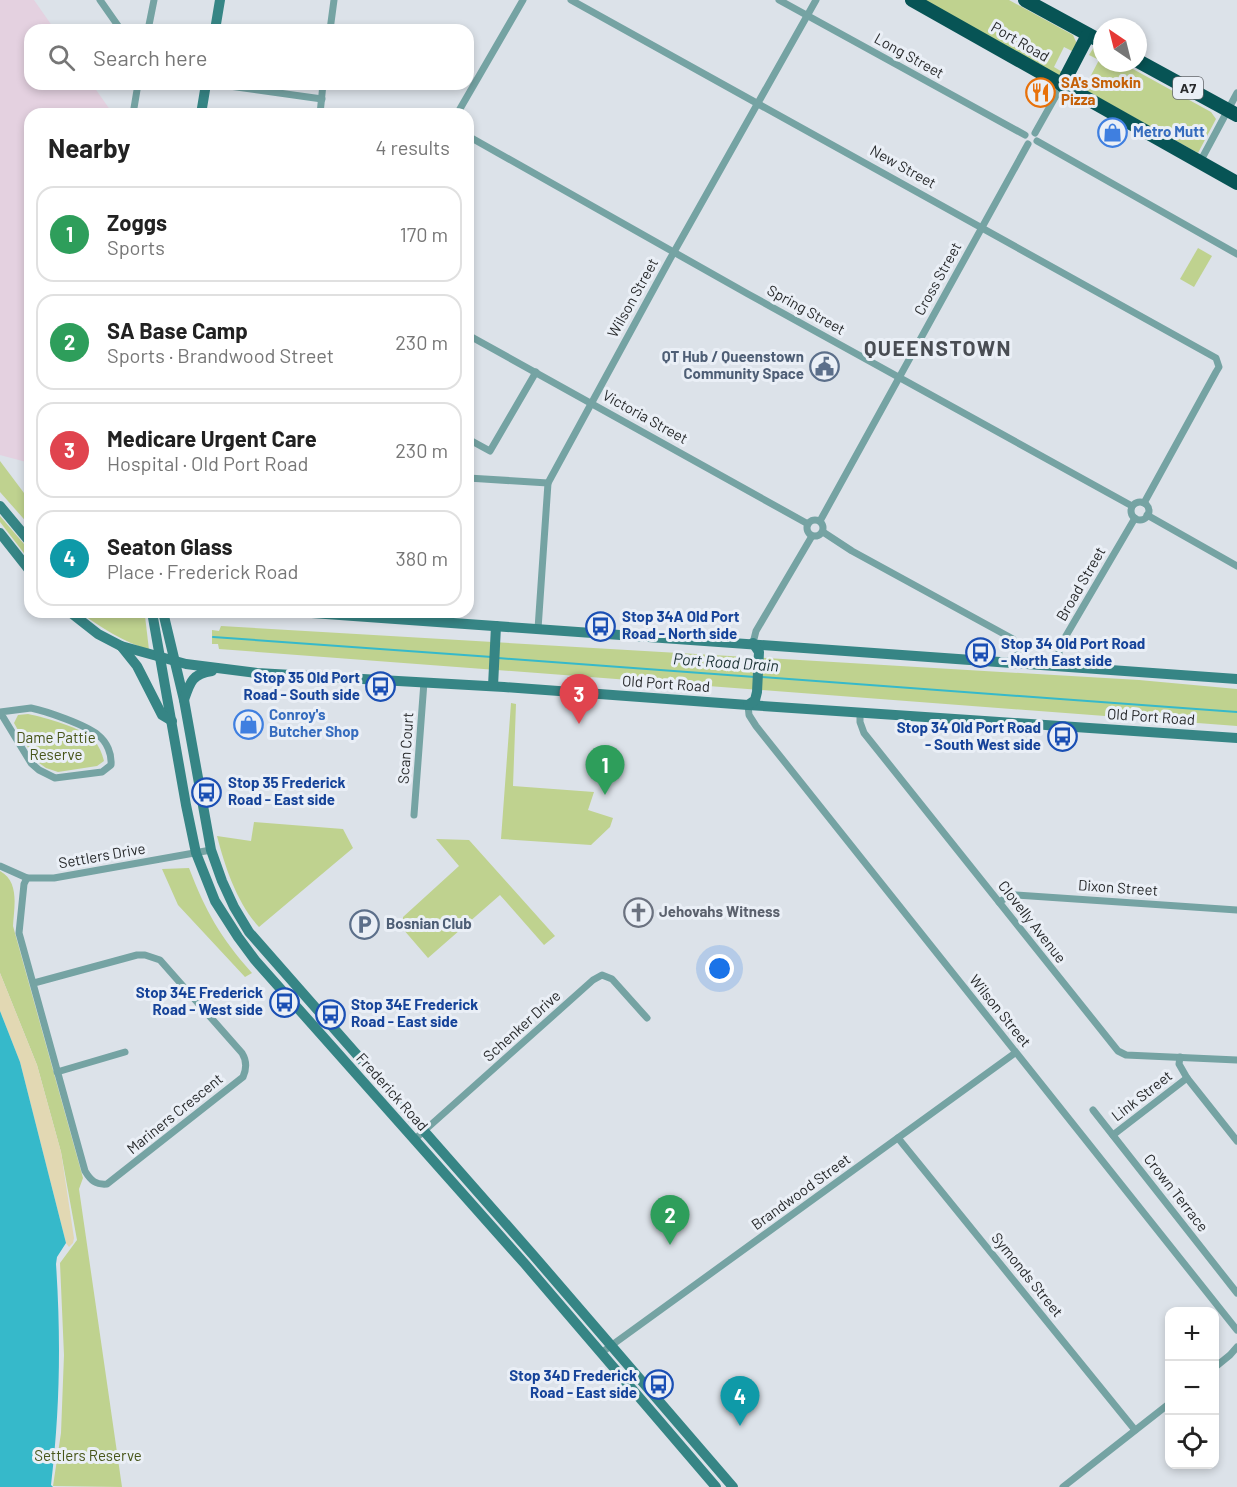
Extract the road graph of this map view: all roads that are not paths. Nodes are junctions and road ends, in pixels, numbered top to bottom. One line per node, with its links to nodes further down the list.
1 (100, 0): 12 (street)
2 (154, 0): 13 (street)
3 (220, 0): 14 (main road)
4 (334, 0): 15 (street)
5 (523, 0): 19 (street)
6 (571, 0): 28 (street, New Street)
7 (779, 0): 11 (street, Long Street)
8 (816, 0): 11 (street, Wilson Street)
9 (912, 0): 20 (highway, Port Road)
10 (1025, 0): 16 (highway)
11 (808, 16): 28 (street, Wilson Street); 34 (street, Long Street)
12 (117, 24)
13 (149, 24)
14 (216, 24)
15 (331, 24)
16 (1088, 34): 17 (highway); 20 (highway)
17 (1093, 37)
18 (1147, 67): 33 (highway, A7)
19 (474, 85)
20 (1062, 85): 35 (street); 38 (highway, Port Road)
21 (137, 90): 29 (street)
22 (205, 90): 30 (main road)
23 (258, 90): 27 (street)
24 (323, 90): 27 (street)
25 (471, 90): 32 (street)
26 (1237, 93): 33 (street)
27 (322, 99): 31 (street)
28 (758, 102): 40 (street, New Street); 41 (street, Wilson Street)
29 (134, 108)
30 (202, 108)
31 (321, 108)
32 (460, 108)
33 (1232, 112): 38 (street)
34 (1025, 135): 35 (street); 37 (street)
35 (1036, 137): 37 (street); 42 (street)
36 (474, 139): 41 (street, Spring Street)
37 (1028, 144): 40 (street, Cross Street)
38 (1200, 162): 39 (highway, Port Road)
39 (1237, 183)
40 (982, 227): 45 (street, Cross Street); 50 (street, New Street)
41 (674, 252): 45 (street, Spring Street); 46 (street, Wilson Street)
42 (1237, 254)
43 (474, 337): 44 (street, Victoria Street)
44 (536, 372): 46 (street, Victoria Street); 47 (street)
45 (899, 377): 52 (street, Spring Street); 55 (street, Cross Street)
46 (591, 403): 49 (street, Wilson Street); 56 (street, Victoria Street)
47 (474, 442)
48 (474, 478): 49 (street)
49 (548, 483): 68 (street, Wilson Street)
50 (1144, 503): 52 (street); 53 (street)
51 (0, 506): 59 (main road)
52 (1132, 506): 54 (street)
53 (1147, 515): 54 (street); 62 (street)
54 (1135, 518): 74 (street, Broad Street)
55 (820, 521): 56 (street); 57 (street)
56 (808, 524): 60 (street)
57 (823, 532): 60 (street); 73 (street)
58 (0, 533): 61 (main road)
59 (24, 535)
60 (812, 536): 69 (street)
61 (24, 563)
62 (1237, 566)
63 (78, 618): 70 (main road, Old Port Road)
64 (158, 618): 71 (main road, Frederick Road)
65 (160, 618): 72 (main road, Frederick Road)
66 (396, 618): 67 (main road)
67 (496, 626): 68 (main road); 78 (main road)
68 (538, 629): 69 (main road)
69 (753, 643): 73 (main road); 80 (main road)
70 (121, 646): 71 (main road, Old Port Road); 83 (main road)
71 (161, 658): 72 (main road, Old Port Road); 83 (main road, Frederick Road)
72 (175, 661): 75 (main road, Old Port Road); 79 (main road, Frederick Road)
73 (1017, 663): 74 (main road)
74 (1057, 666): 76 (main road)
75 (221, 669): 77 (main road, Old Port Road); 79 (main road)
76 (1237, 679)
77 (424, 682): 78 (main road, Old Port Road); 85 (street, Scan Court)
78 (493, 686): 80 (main road, Old Port Road)
79 (184, 700): 86 (main road, Frederick Road)
80 (748, 705): 82 (main road, Old Port Road); 95 (street, Wilson Street)
81 (0, 712): 81 (street)
82 (860, 712): 84 (main road, Old Port Road); 90 (street, Clovelly Avenue)
83 (172, 721): 87 (main road, Frederick Road)
84 (1237, 738)
85 (414, 815)
86 (211, 850): 87 (street, Settlers Drive); 101 (main road, Frederick Road)
87 (196, 853): 89 (street, Settlers Drive); 104 (main road, Frederick Road)
88 (0, 866): 89 (street, Settlers Drive)
89 (27, 878): 92 (street, Mariners Crescent)
90 (999, 902): 91 (street, Dixon Street); 96 (street, Clovelly Avenue)
91 (1237, 910)
92 (34, 983): 98 (street, Mariners Crescent); 98 (street, Mariners Crescent)
93 (647, 1018): 101 (street, Schenker Drive)
94 (125, 1052): 98 (street)
95 (1015, 1053): 103 (street, Brandwood Street); 107 (street, Wilson Street)
96 (1180, 1058): 97 (street, Clovelly Avenue); 99 (street)
97 (1237, 1060)
98 (57, 1072)
99 (1187, 1078): 102 (street, Link Street); 105 (street)
100 (1093, 1110): 102 (street, Crown Terrace)
101 (424, 1131): 104 (street, Schenker Drive); 108 (main road, Frederick Road)
102 (1113, 1135): 106 (street, Crown Terrace)
103 (898, 1138): 108 (street, Brandwood Street); 113 (street, Symonds Street)
104 (415, 1139): 110 (main road, Frederick Road)
105 (1237, 1142)
106 (1237, 1293)
107 (1237, 1330)
108 (612, 1346): 110 (street, Brandwood Street); 115 (main road, Frederick Road)
109 (1237, 1347): 111 (street)
110 (601, 1353): 114 (main road, Frederick Road)
111 (1219, 1365)
112 (1165, 1407): 113 (street)
113 (1135, 1430): 116 (street)
114 (716, 1487)
115 (733, 1487)
116 (1063, 1487)

